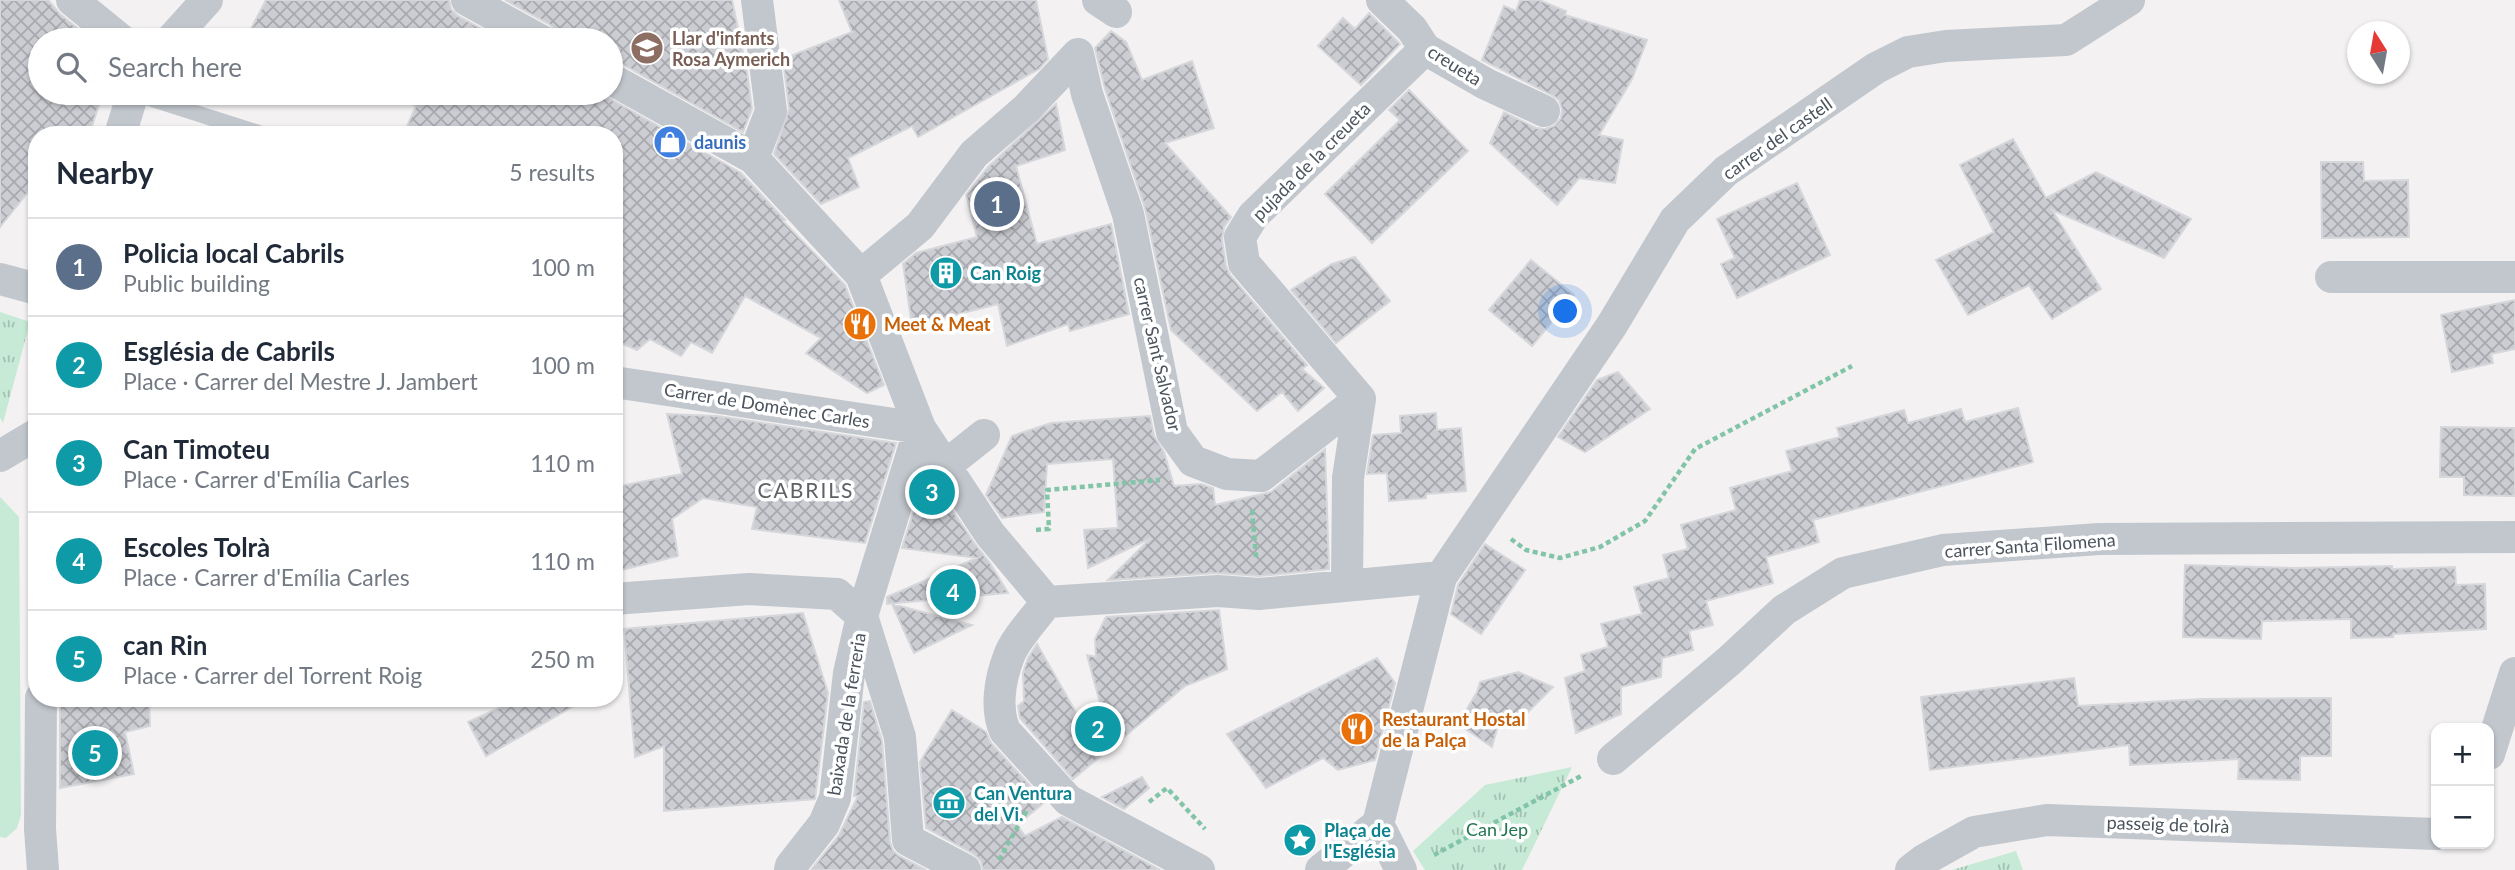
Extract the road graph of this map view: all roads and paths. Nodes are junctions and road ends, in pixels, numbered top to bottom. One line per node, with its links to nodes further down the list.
1 (72, 0): 7 (street)
2 (207, 0): 8 (street)
3 (467, 0): 9 (street)
4 (757, 0): 17 (street)
5 (1382, 0): 10 (street, creueta)
6 (2129, 0): 31 (street, carrer del castell)
7 (106, 28)
8 (182, 28)
9 (518, 28)
10 (1425, 49): 14 (street, creueta); 25 (street, pujada de la creueta)
11 (623, 86): 17 (street)
12 (129, 105): 15 (street)
13 (171, 105): 16 (lane)
14 (1544, 111)
15 (123, 126)
16 (237, 126)
17 (753, 158): 18 (street)
18 (861, 275): 26 (street); 29 (street, carrer Sant Salvador)
19 (2515, 276): 20 (street)
20 (2330, 277)
21 (0, 279): 22 (street)
22 (28, 287)
23 (1852, 366): 31 (path)
24 (623, 383): 26 (street, Carrer de Domènec Carles)
25 (1360, 399): 29 (street); 35 (street)
26 (920, 428): 28 (street); 39 (street, baixada de la ferreria)
27 (984, 435): 28 (street)
28 (945, 466): 32 (street)
29 (1249, 475): 36 (path)
30 (1172, 479): 32 (path)
31 (1480, 518): 34 (street, carrer del castell)
32 (990, 534): 38 (street)
33 (2515, 537): 43 (street, carrer Santa Filomena)
34 (1441, 577): 35 (street); 45 (street, carrer del castell)
35 (1347, 584): 36 (street)
36 (1259, 594): 38 (street)
37 (623, 598): 39 (street)
38 (1047, 602): 44 (street)
39 (862, 616): 49 (street, baixada de la ferreria); 50 (street)
40 (2515, 673): 42 (street)
41 (41, 707): 48 (street)
42 (2494, 738)
43 (1613, 759): 47 (path)
44 (1044, 774): 51 (path); 52 (street)
45 (1378, 824): 53 (street); 54 (street)
46 (2431, 834): 55 (street, passeig de tolrà)
47 (1430, 857)
48 (43, 870)
49 (790, 870)
50 (965, 870)
51 (993, 870)
52 (1199, 870)
53 (1321, 870)
54 (1401, 870)
55 (1911, 870)

